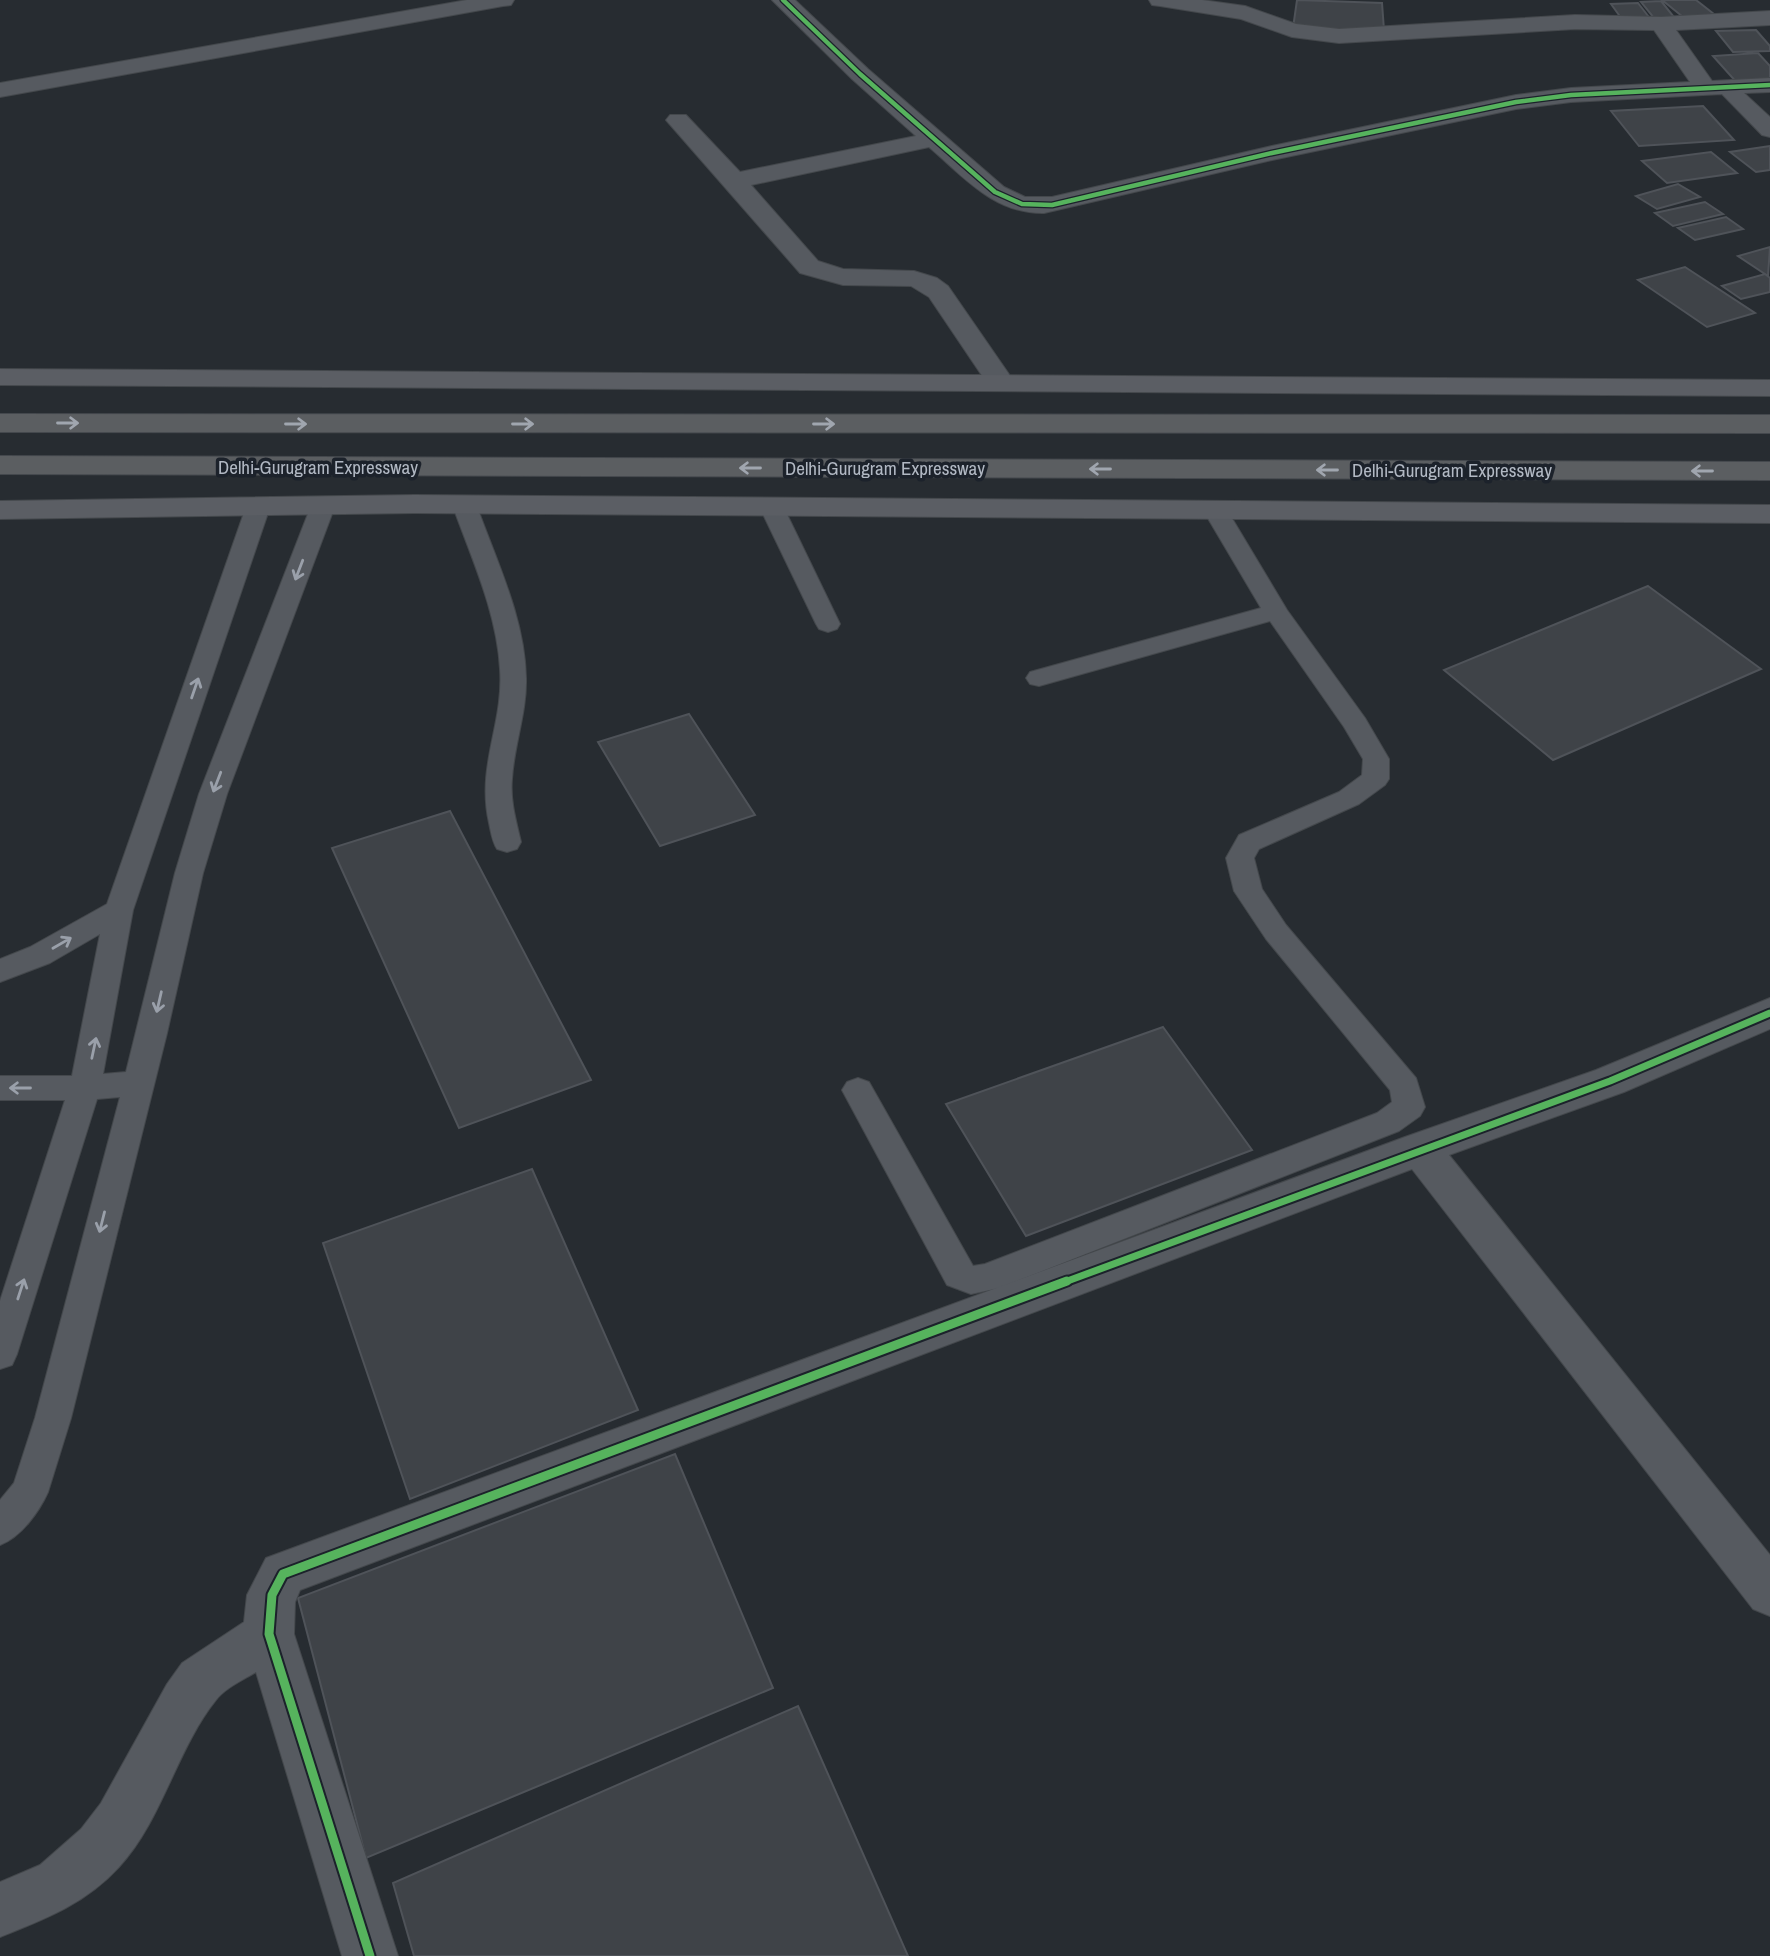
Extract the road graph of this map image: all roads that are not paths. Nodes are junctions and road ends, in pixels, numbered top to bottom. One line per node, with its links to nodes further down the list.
1 (503, 0): 8 (street)
2 (783, 0): 12 (street)
3 (1160, 0): 5 (street)
4 (1770, 18): 5 (street)
5 (1661, 24): 7 (street)
6 (1770, 85): 7 (street)
7 (1704, 86): 12 (street)
8 (0, 90)
9 (1733, 94): 11 (street)
10 (678, 120): 13 (street)
11 (1770, 130)
12 (934, 139): 13 (street)
13 (734, 181): 15 (street)
14 (0, 377): 15 (main road)
15 (1001, 383): 16 (main road)
16 (1770, 388)
17 (0, 423): 18 (highway, Delhi-Gurugram Expressway, one-way to 18)
18 (1770, 424)
19 (0, 465): 20 (highway, Delhi-Gurugram Expressway, one-way to 19)
20 (1770, 471)
21 (464, 504): 22 (main road); 23 (main road); 31 (lane)
22 (323, 506): 24 (main road); 35 (lane, one-way to 35)
23 (771, 506): 26 (main road); 29 (lane)
24 (258, 507): 25 (main road); 32 (lane, one-way to 24)
25 (0, 510)
26 (1215, 510): 27 (main road); 28 (lane)
27 (1770, 514)
28 (1276, 612): 30 (lane); 38 (lane)
29 (828, 624)
30 (1039, 678)
31 (507, 842)
32 (119, 910): 33 (lane, one-way to 32); 37 (lane, one-way to 32)
33 (0, 971)
34 (1770, 1013): 39 (street)
35 (137, 1083): 37 (lane); 41 (lane, one-way to 41)
36 (0, 1088): 37 (lane, one-way to 36)
37 (85, 1088): 40 (lane, one-way to 37)
38 (858, 1090)
39 (1420, 1149): 42 (street); 43 (street)
40 (0, 1354)
41 (0, 1528)
42 (1770, 1593)
43 (269, 1634): 44 (street); 45 (street)
44 (0, 1910)
45 (370, 1956)

